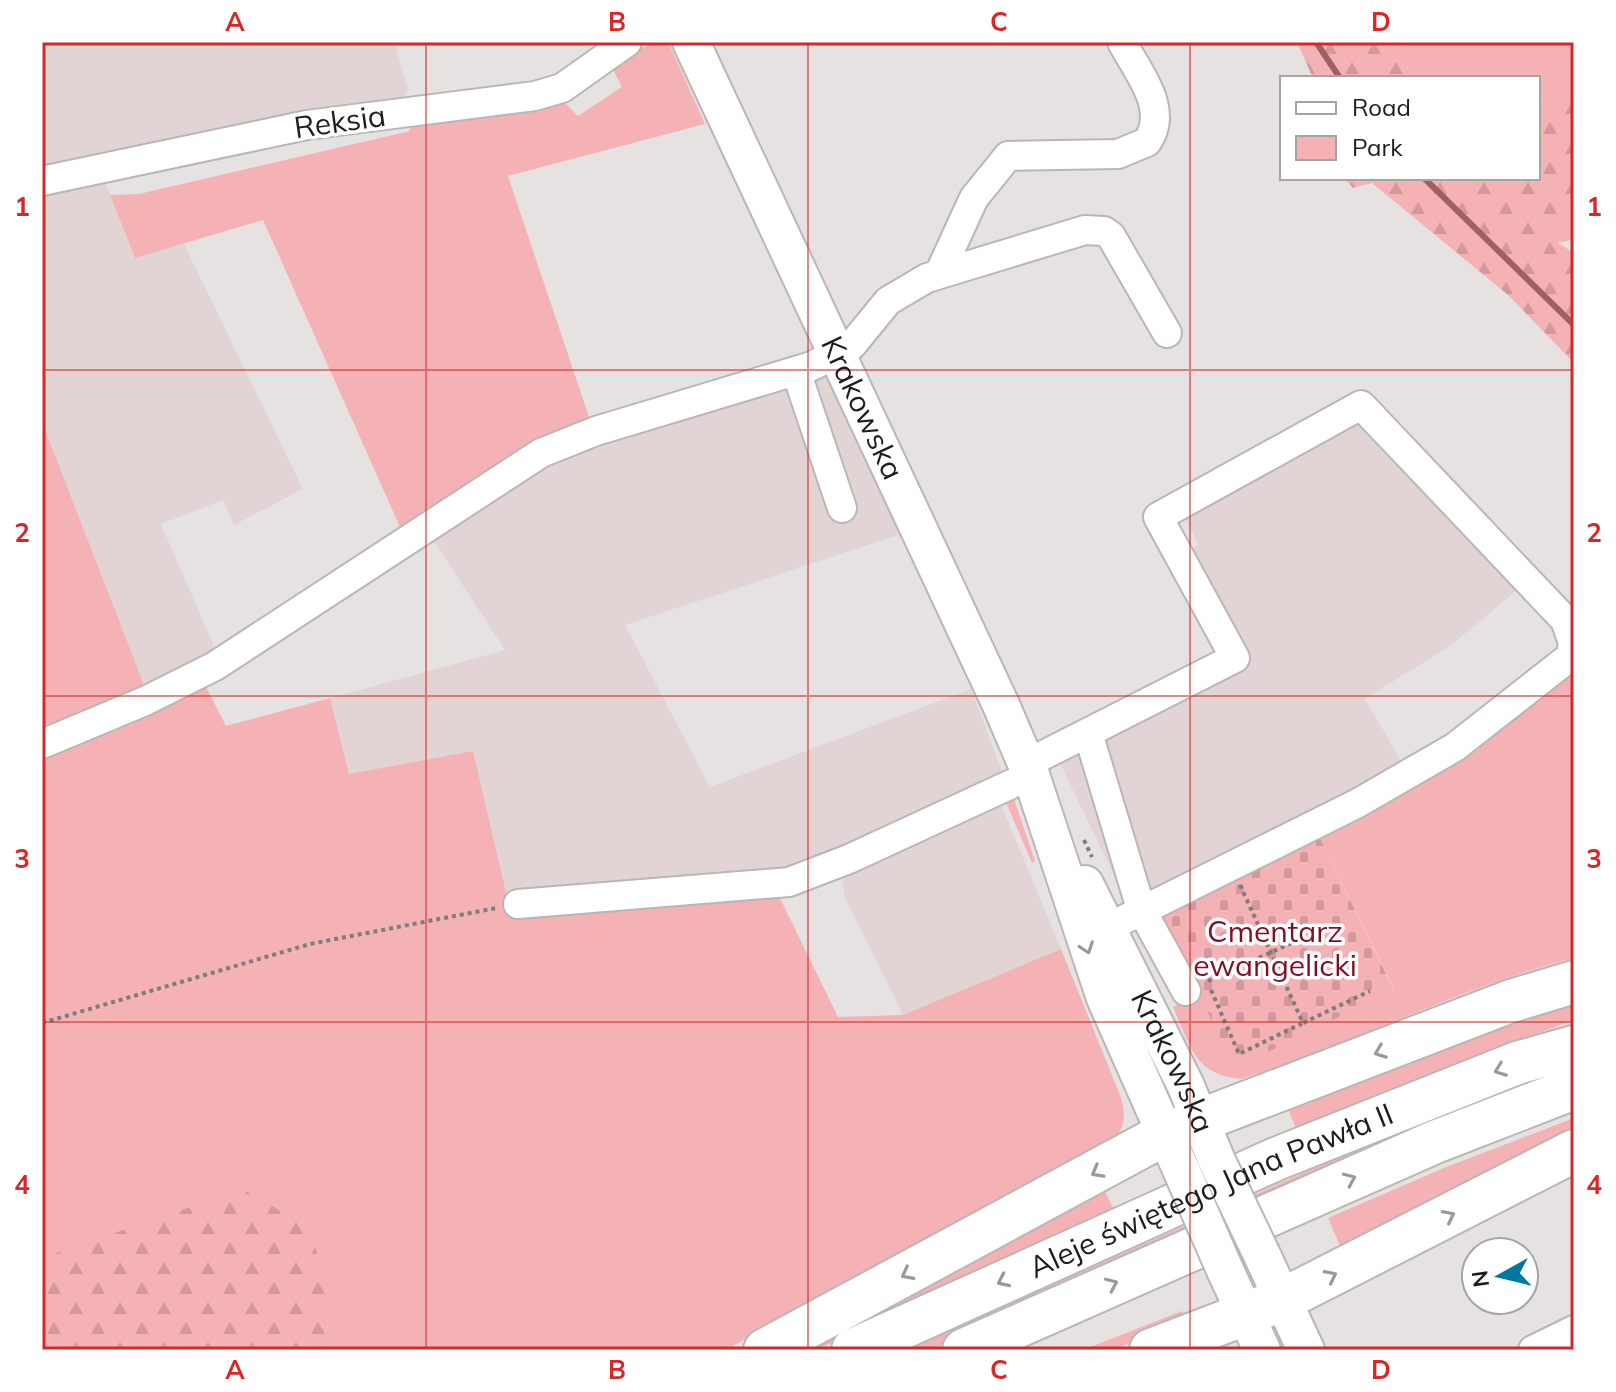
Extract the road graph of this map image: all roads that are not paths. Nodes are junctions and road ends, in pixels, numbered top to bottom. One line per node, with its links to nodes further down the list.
1 (627, 42): 4 (street, Reksia)
2 (691, 42): 7 (main road, Krakowska)
3 (1122, 42): 5 (street)
4 (42, 181)
5 (940, 272): 6 (street); 7 (street)
6 (1167, 333)
7 (836, 354): 8 (street); 12 (main road, Krakowska)
8 (796, 371): 9 (street); 11 (street)
9 (842, 508)
10 (1088, 733): 12 (street); 14 (street); 14 (street)
11 (42, 744)
12 (1029, 770): 13 (street); 15 (main road, Krakowska); 20 (main road, Krakowska, one-way to 20)
13 (518, 904)
14 (1141, 909): 15 (street); 16 (street)
15 (1107, 928): 20 (main road, Krakowska)
16 (1198, 980)
17 (1574, 982): 20 (highway, one-way to 20)
18 (1574, 1047): 25 (highway, Aleje świętego Jana Pawła II, one-way to 25)
19 (1574, 1088): 26 (highway, Aleje świętego Jana Pawła II, one-way to 19)
20 (1183, 1127): 22 (main road, Krakowska, bridge); 22 (main road, Krakowska, bridge); 24 (highway, one-way to 24)
21 (1574, 1151): 22 (highway, one-way to 21)
22 (1263, 1322): 27 (highway); 28 (main road, Krakowska)
23 (1574, 1330): 29 (street)
24 (765, 1350)
25 (853, 1350)
26 (964, 1350)
27 (1151, 1350)
28 (1306, 1350)
29 (1533, 1350)

